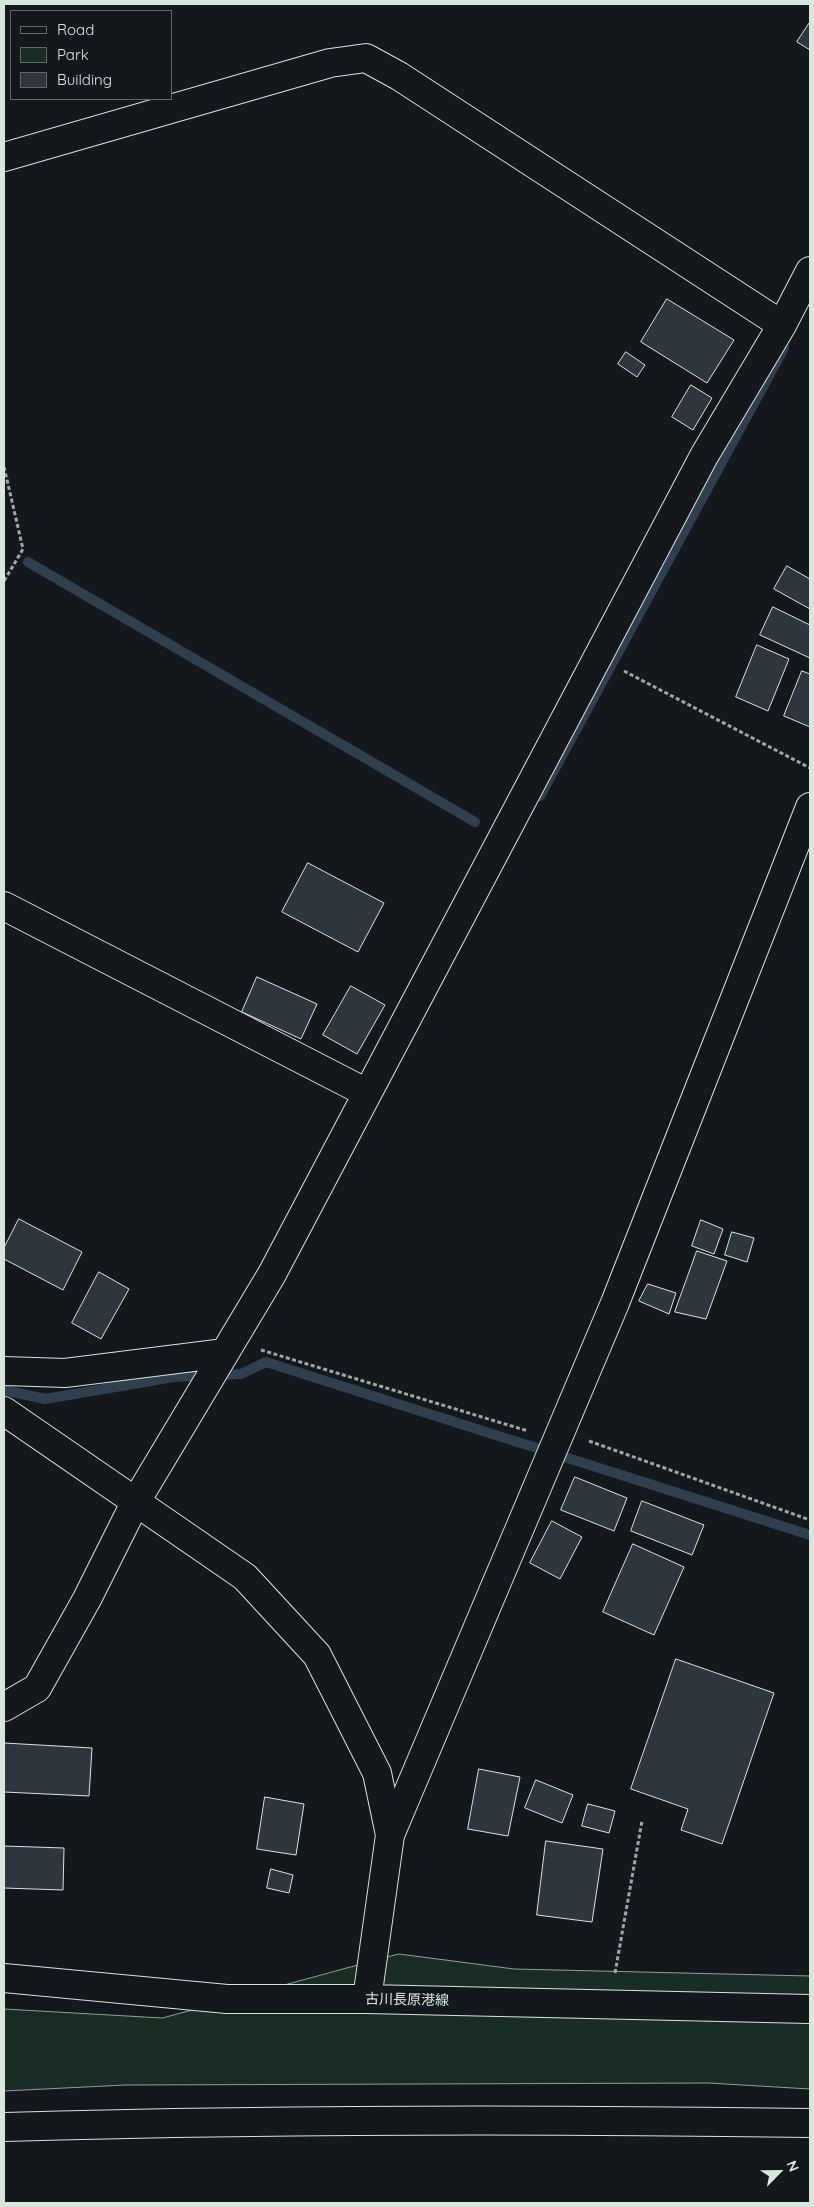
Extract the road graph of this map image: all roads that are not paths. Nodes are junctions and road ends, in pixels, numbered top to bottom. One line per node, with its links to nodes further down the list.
1 (4, 157): 3 (street)
2 (810, 271): 3 (street)
3 (782, 324): 6 (street)
4 (810, 807): 12 (street)
5 (4, 906): 6 (street)
6 (367, 1094): 7 (street)
7 (228, 1347): 8 (street); 10 (street)
8 (4, 1371)
9 (4, 1411): 10 (street)
10 (135, 1502): 11 (street); 12 (street)
11 (4, 1707)
12 (390, 1835): 14 (street)
13 (4, 1978): 14 (street, 古川長原港線)
14 (367, 1999): 15 (street, 古川長原港線)
15 (810, 2009)
16 (810, 2123): 17 (street)
17 (4, 2127)

